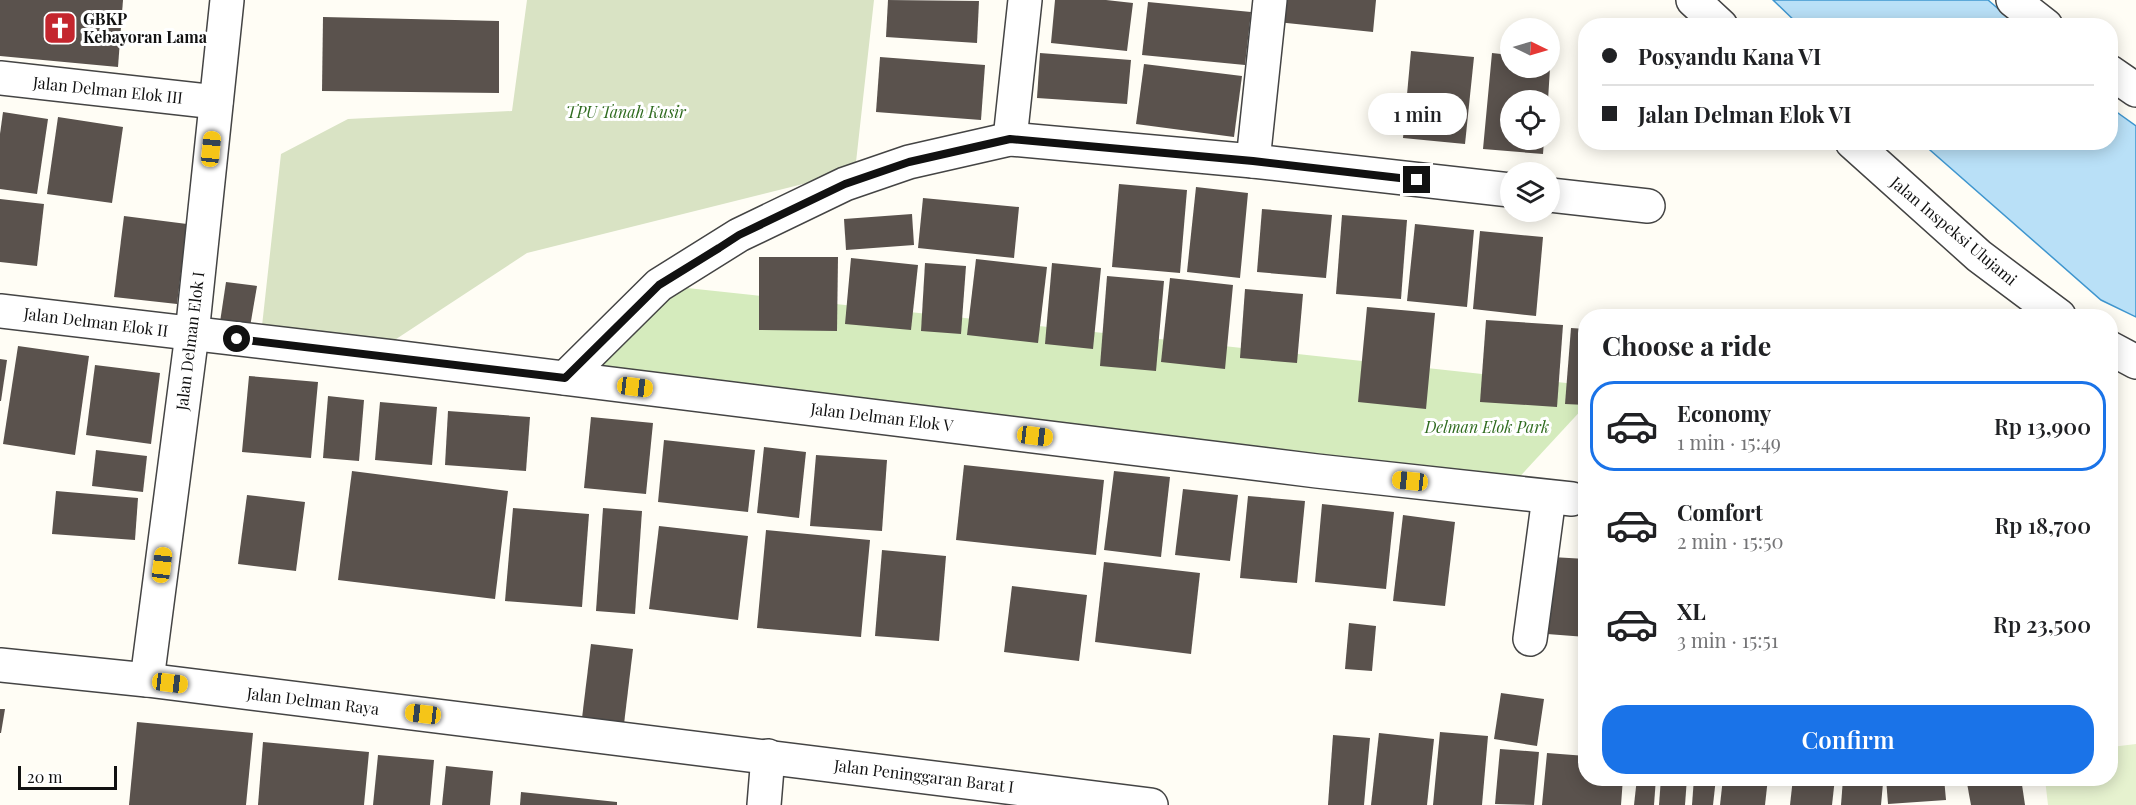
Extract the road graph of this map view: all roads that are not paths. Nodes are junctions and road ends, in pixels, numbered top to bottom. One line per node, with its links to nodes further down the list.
1 (227, 0): 11 (street, Jalan Delman Elok I)
2 (1025, 0): 12 (street)
3 (1270, 0): 14 (street)
4 (1693, 0): 6 (street)
5 (2013, 0): 7 (street)
6 (1712, 18)
7 (2036, 18)
8 (0, 78): 11 (street, Jalan Delman Elok III)
9 (2118, 78): 10 (street)
10 (2136, 90)
11 (216, 102): 20 (street, Jalan Delman Elok I)
12 (1010, 139): 14 (street); 23 (street)
13 (1861, 150): 18 (street, Jalan Inspeksi Ulujami)
14 (1253, 161): 15 (street)
15 (1500, 189)
16 (1560, 196): 17 (street)
17 (1648, 206)
18 (2050, 309)
19 (0, 311): 20 (street, Jalan Delman Elok II)
20 (192, 334): 23 (street, Jalan Delman Elok V); 26 (street, Jalan Delman Elok I)
21 (2118, 352): 22 (street)
22 (2136, 362)
23 (565, 378): 24 (street, Jalan Delman Elok V)
24 (1530, 639)
25 (0, 665): 26 (street, Jalan Delman Raya)
26 (147, 680): 27 (street, Jalan Delman Raya)
27 (768, 756): 28 (street); 29 (street, Jalan Peninggaran Barat I)
28 (764, 805)
29 (1151, 805)

